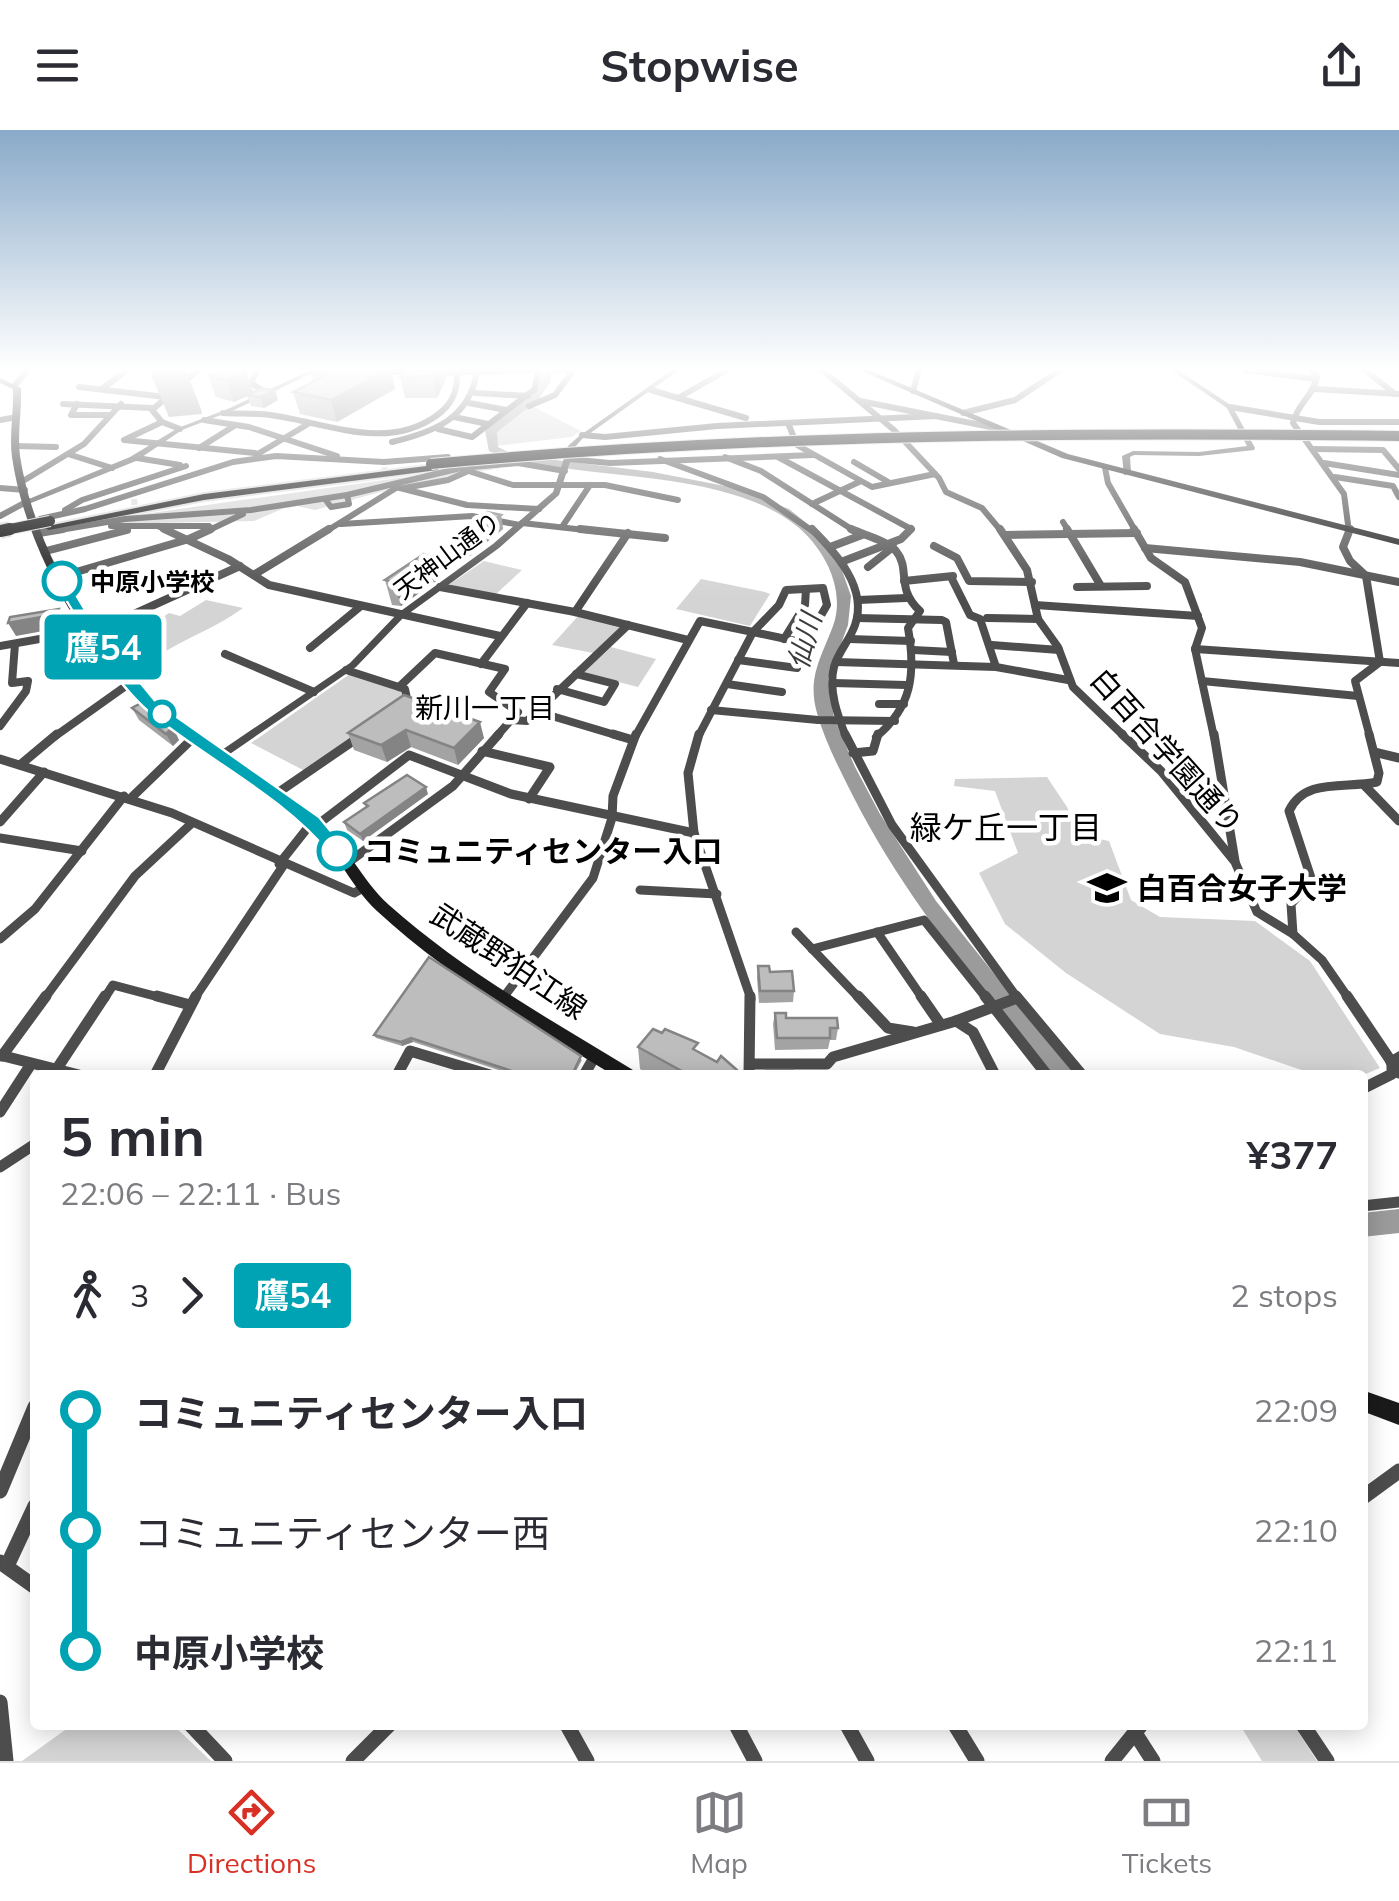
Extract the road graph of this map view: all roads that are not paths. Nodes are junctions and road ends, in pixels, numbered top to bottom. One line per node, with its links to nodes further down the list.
1 (15, 446): 59 (main road, 武蔵野狛江線)
2 (20, 446): 19 (street)
3 (154, 446): 28 (street)
4 (172, 446): 20 (street)
5 (202, 446): 20 (street)
6 (270, 446): 24 (street)
7 (312, 446): 22 (street)
8 (332, 446): 22 (street)
9 (394, 446): 39 (street)
10 (576, 446): 37 (street)
11 (626, 446): 40 (highway, bridge)
12 (687, 446): 29 (street)
13 (711, 446): 40 (highway, bridge)
14 (799, 446): 23 (street)
15 (908, 446): 48 (street, 白百合学園通り)
16 (1039, 446): 42 (main road)
17 (1250, 446): 47 (street)
18 (1313, 446): 21 (street)
19 (62, 447): 41 (street); 59 (street)
20 (199, 448): 24 (street)
21 (1315, 449): 31 (street); 35 (street)
22 (326, 450): 26 (street); 32 (street)
23 (813, 455): 25 (street); 51 (street)
24 (256, 456): 26 (street); 43 (street)
25 (777, 456): 27 (street); 58 (street)
26 (316, 457): 32 (street)
27 (725, 457): 29 (street); 62 (street)
28 (137, 458): 38 (street); 41 (street)
29 (691, 458): 30 (street)
30 (660, 459): 34 (street); 36 (street)
31 (1395, 459): 46 (street)
32 (346, 460): 39 (street)
33 (854, 462): 52 (street)
34 (610, 463): 36 (street); 37 (street)
35 (1324, 463): 46 (street); 49 (street)
36 (676, 464): 67 (street)
37 (567, 465): 45 (street); 54 (street)
38 (186, 466): 43 (street); 57 (street)
39 (402, 466): 40 (highway); 44 (street); 70 (highway)
40 (432, 466): 70 (highway)
41 (112, 468): 59 (street)
42 (1105, 468): 47 (main road); 81 (street)
43 (204, 469): 57 (street)
44 (451, 470): 45 (street); 50 (street)
45 (463, 470): 54 (street); 56 (street)
46 (1399, 472)
47 (1127, 473): 78 (main road)
48 (935, 474): 52 (street); 83 (street, 白百合学園通り)
49 (1334, 477): 60 (street); 78 (street)
50 (387, 481): 56 (street); 64 (street)
51 (859, 482): 52 (street); 58 (street)
52 (891, 483)
53 (590, 485): 54 (street); 61 (street); 77 (street)
54 (562, 486): 63 (street, 天神山通り)
55 (0, 488): 59 (street)
56 (399, 488): 63 (street); 72 (street)
57 (137, 490): 70 (street)
58 (841, 490): 62 (street); 88 (street)
59 (25, 491): 66 (street); 68 (main road, 武蔵野狛江線)
60 (1399, 496)
61 (678, 500)
62 (812, 504): 65 (street)
63 (539, 508): 73 (street, 天神山通り)
64 (251, 510): 71 (street); 74 (street)
65 (823, 511): 67 (street); 82 (street)
66 (0, 516)
67 (802, 519): 90 (street)
68 (35, 520): 70 (main road, 武蔵野狛江線); 70 (street); 79 (street)
69 (1063, 522): 84 (street)
70 (49, 524): 71 (street); 79 (highway, bridge); 92 (main road, 武蔵野狛江線)
71 (90, 524): 76 (street)
72 (341, 524): 73 (street); 96 (street)
73 (521, 524): 77 (street); 106 (street, 天神山通り)
74 (220, 525): 75 (street); 86 (street)
75 (158, 526): 76 (street); 86 (street)
76 (139, 527): 92 (street)
77 (562, 527): 80 (street)
78 (1350, 529): 87 (main road); 99 (street)
79 (0, 531)
80 (628, 533): 85 (street); 114 (street)
81 (1137, 533): 84 (street); 91 (street)
82 (863, 535): 88 (street); 90 (street)
83 (1005, 535): 84 (street); 102 (street, 白百合学園通り)
84 (1070, 535): 104 (street)
85 (665, 538)
86 (184, 540): 94 (street); 100 (street)
87 (1399, 542)
88 (891, 545): 93 (street); 95 (street); 101 (street)
89 (934, 546): 97 (street)
90 (830, 547): 93 (street)
91 (1145, 548): 99 (street); 116 (street)
92 (46, 551): 100 (main road, 武蔵野狛江線)
93 (841, 562): 110 (street)
94 (240, 566): 96 (street); 122 (street)
95 (868, 567)
96 (255, 574): 113 (street)
97 (964, 575): 98 (street); 102 (street)
98 (951, 576): 101 (street); 130 (street)
99 (1366, 576): 103 (street); 139 (street)
100 (59, 577): 122 (main road, 武蔵野狛江線)
101 (904, 580): 109 (street)
102 (1032, 582): 111 (street, 白百合学園通り)
103 (1399, 582)
104 (1102, 586): 105 (street); 107 (street)
105 (1146, 586)
106 (440, 587): 112 (street); 115 (street, 天神山通り)
107 (1077, 587)
108 (806, 589): 123 (street); 125 (street); 125 (street)
109 (906, 598): 110 (street); 119 (street)
110 (858, 600): 117 (street)
111 (1035, 602): 116 (street); 120 (street, 白百合学園通り)
112 (526, 603): 114 (street); 124 (street)
113 (361, 606): 115 (street); 132 (street)
114 (575, 612): 121 (street)
115 (401, 615): 124 (street); 146 (street, 天神山通り)
116 (1198, 616): 133 (street)
117 (857, 618): 119 (street); 126 (street)
118 (987, 618): 120 (street)
119 (915, 619): 129 (street); 135 (street)
120 (1038, 619): 134 (street, 白百合学園通り)
121 (628, 625): 127 (street); 147 (street)
122 (91, 631): 128 (street); 151 (main road, 武蔵野狛江線)
123 (753, 632): 125 (street); 127 (street); 137 (street)
124 (500, 636): 141 (street)
125 (784, 639)
126 (849, 639): 129 (street); 138 (street)
127 (688, 640): 174 (street)
128 (16, 644): 131 (street); 170 (street)
129 (912, 645): 135 (street); 140 (street)
130 (992, 645): 134 (street); 144 (street)
131 (0, 646)
132 (310, 648)
133 (1196, 649): 139 (street); 149 (street)
134 (1059, 650): 148 (street, 白百合学園通り)
135 (952, 652): 142 (street)
136 (225, 654): 156 (street)
137 (738, 660): 145 (street); 152 (street)
138 (836, 662): 140 (street); 150 (street)
139 (1380, 662): 143 (street); 158 (street)
140 (913, 663): 142 (street); 153 (street)
141 (480, 664): 154 (street); 167 (street)
142 (954, 664): 144 (street)
143 (1399, 664)
144 (996, 667): 148 (street)
145 (796, 668)
146 (346, 670): 154 (street); 156 (street, 天神山通り)
147 (576, 674): 155 (street); 155 (street)
148 (1068, 680): 196 (street, 白百合学園通り)
149 (1202, 682): 158 (street); 196 (street)
150 (833, 683): 153 (street); 166 (street)
151 (130, 684): 173 (main road, 武蔵野狛江線); 181 (street)
152 (727, 684): 157 (street); 163 (street)
153 (906, 684): 161 (street)
154 (399, 687): 159 (street)
155 (557, 689): 164 (street)
156 (314, 692): 178 (street, 天神山通り)
157 (782, 692)
158 (1358, 696): 176 (street)
159 (408, 703): 162 (street); 165 (street)
160 (879, 704): 161 (street)
161 (904, 704): 168 (street)
162 (426, 709)
163 (712, 710): 166 (street); 193 (street)
164 (535, 712): 167 (street); 174 (street)
165 (393, 713)
166 (838, 718): 168 (street); 177 (street)
167 (511, 720): 172 (street)
168 (895, 721): 177 (street)
169 (379, 723): 185 (street)
170 (0, 726)
171 (480, 728): 172 (street)
172 (497, 735): 175 (street)
173 (194, 738): 178 (main road, 武蔵野狛江線); 186 (street)
174 (632, 740): 189 (street)
175 (482, 752): 183 (street); 187 (street)
176 (1374, 752): 179 (street); 184 (street)
177 (853, 753): 208 (street)
178 (220, 756): 185 (main road, 武蔵野狛江線)
179 (1399, 758)
180 (0, 759): 181 (street)
181 (20, 765): 182 (street)
182 (44, 772): 186 (street); 188 (street)
183 (460, 778): 187 (street); 192 (street); 197 (street)
184 (1365, 786): 190 (street); 204 (street)
185 (276, 794): 192 (main road, 武蔵野狛江線)
186 (127, 798): 191 (street); 195 (street)
187 (529, 799): 189 (street)
188 (1, 817)
189 (612, 818): 193 (street); 207 (street)
190 (1399, 821)
191 (192, 823): 198 (street); 214 (street)
192 (315, 823): 197 (main road, 武蔵野狛江線); 198 (street)
193 (694, 833): 201 (street)
194 (0, 838): 195 (street)
195 (82, 851): 205 (street)
196 (1235, 862): 204 (street, 白百合学園通り)
197 (346, 864): 199 (main road, 武蔵野狛江線)
198 (281, 865): 199 (street); 209 (street)
199 (363, 888): 207 (main road, 武蔵野狛江線)
200 (640, 890): 201 (street)
201 (717, 894): 218 (street)
202 (796, 932): 206 (street)
203 (877, 932): 206 (street); 210 (street); 212 (street)
204 (1293, 934): 217 (street, 白百合学園通り)
205 (0, 938)
206 (812, 949): 213 (street)
207 (503, 998): 215 (main road, 武蔵野狛江線)
208 (1014, 999): 210 (street); 228 (street)
209 (190, 1005): 219 (street); 220 (street)
210 (994, 1008): 211 (street); 227 (street)
211 (956, 1021): 212 (street); 226 (street)
212 (941, 1026): 213 (street)
213 (919, 1033): 225 (street)
214 (1, 1056): 216 (street)
215 (595, 1056): 223 (street); 224 (main road, 武蔵野狛江線)
216 (31, 1064): 219 (street); 230 (street)
217 (1397, 1064): 229 (street)
218 (750, 1069): 225 (street)
219 (56, 1070)
220 (158, 1070)
221 (399, 1070): 222 (street)
222 (473, 1070)
223 (587, 1070)
224 (619, 1070)
225 (830, 1070)
226 (992, 1070)
227 (1043, 1070)
228 (1078, 1070)
229 (1368, 1086)
230 (0, 1112)
231 (30, 1147): 232 (street)
232 (0, 1167)
233 (1399, 1202): 234 (street)
234 (1368, 1205)
235 (1368, 1402): 236 (main road)
236 (1399, 1414)
237 (30, 1418): 239 (street)
238 (1399, 1471): 240 (street)
239 (0, 1492)
240 (1368, 1494)
241 (30, 1515): 242 (street)
242 (3, 1564): 243 (street)
243 (30, 1583)
244 (0, 1702): 254 (street)
245 (196, 1730): 255 (street)
246 (384, 1730): 256 (street)
247 (570, 1730): 257 (street)
248 (739, 1730): 258 (street)
249 (849, 1730): 259 (street)
250 (958, 1730): 260 (street)
251 (1137, 1730): 261 (street)
252 (1138, 1730): 262 (street)
253 (1306, 1730): 263 (street)
254 (6, 1761)
255 (225, 1761)
256 (353, 1761)
257 (587, 1761)
258 (755, 1761)
259 (867, 1761)
260 (977, 1761)
261 (1112, 1761)
262 (1153, 1761)
263 (1327, 1761)

